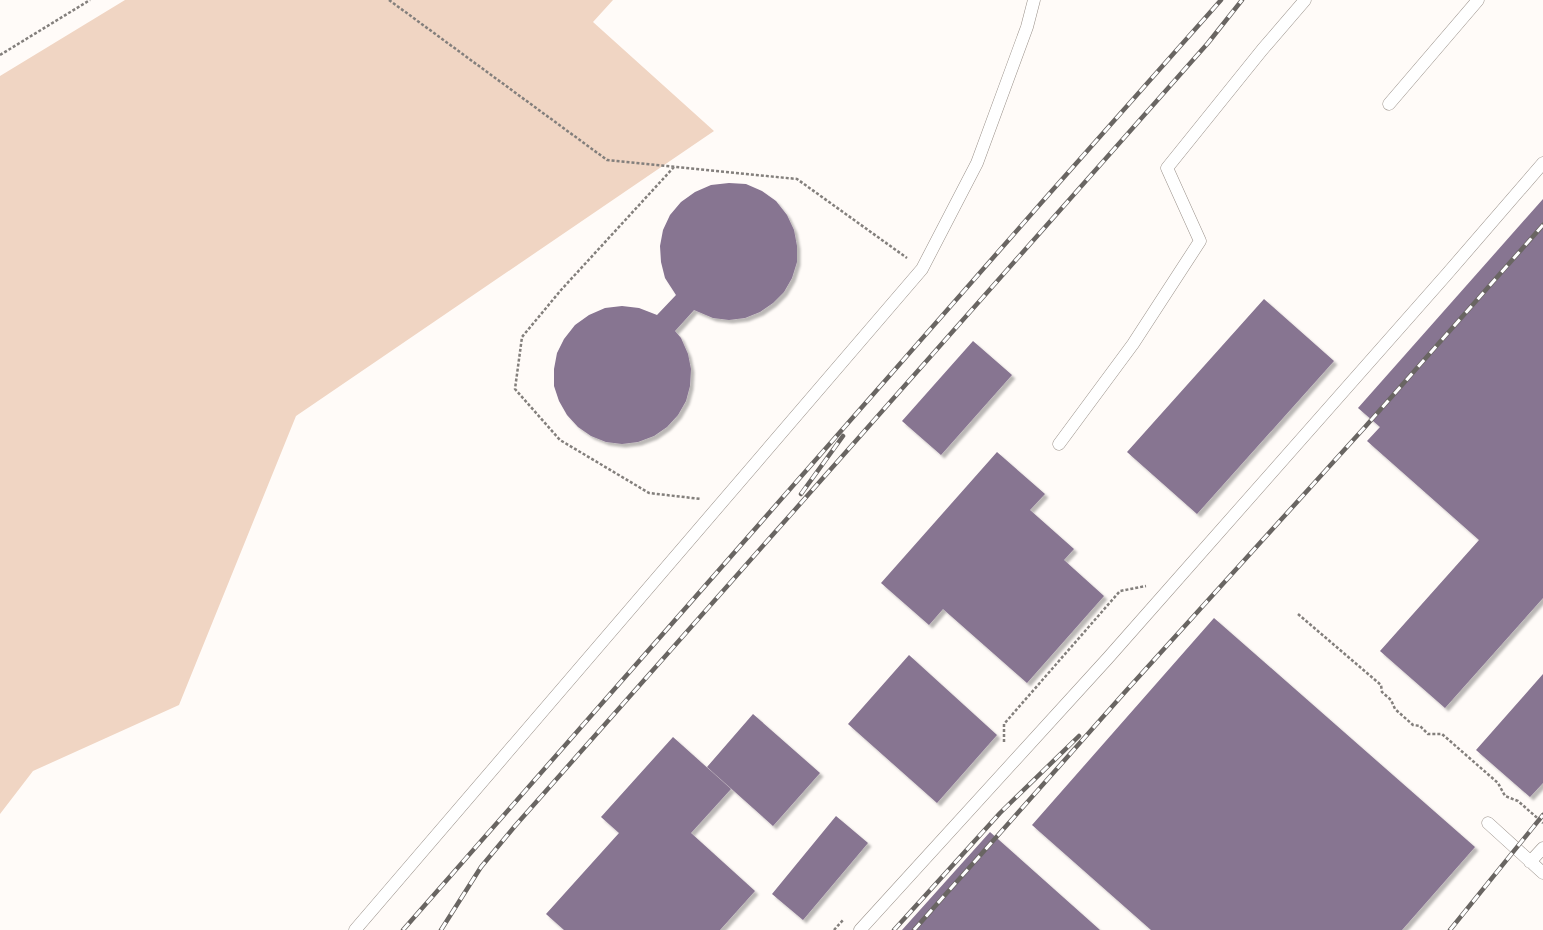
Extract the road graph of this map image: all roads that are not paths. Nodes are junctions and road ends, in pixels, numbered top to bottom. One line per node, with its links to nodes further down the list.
1 (1034, 0): 11 (lane)
2 (1305, 0): 6 (lane)
3 (1478, 0): 4 (lane)
4 (1389, 104)
5 (1543, 163): 12 (lane)
6 (1059, 444)
7 (1488, 823): 9 (lane)
8 (1543, 848): 9 (lane)
9 (1530, 862): 10 (lane)
10 (1543, 873)
11 (355, 930)
12 (860, 930)

